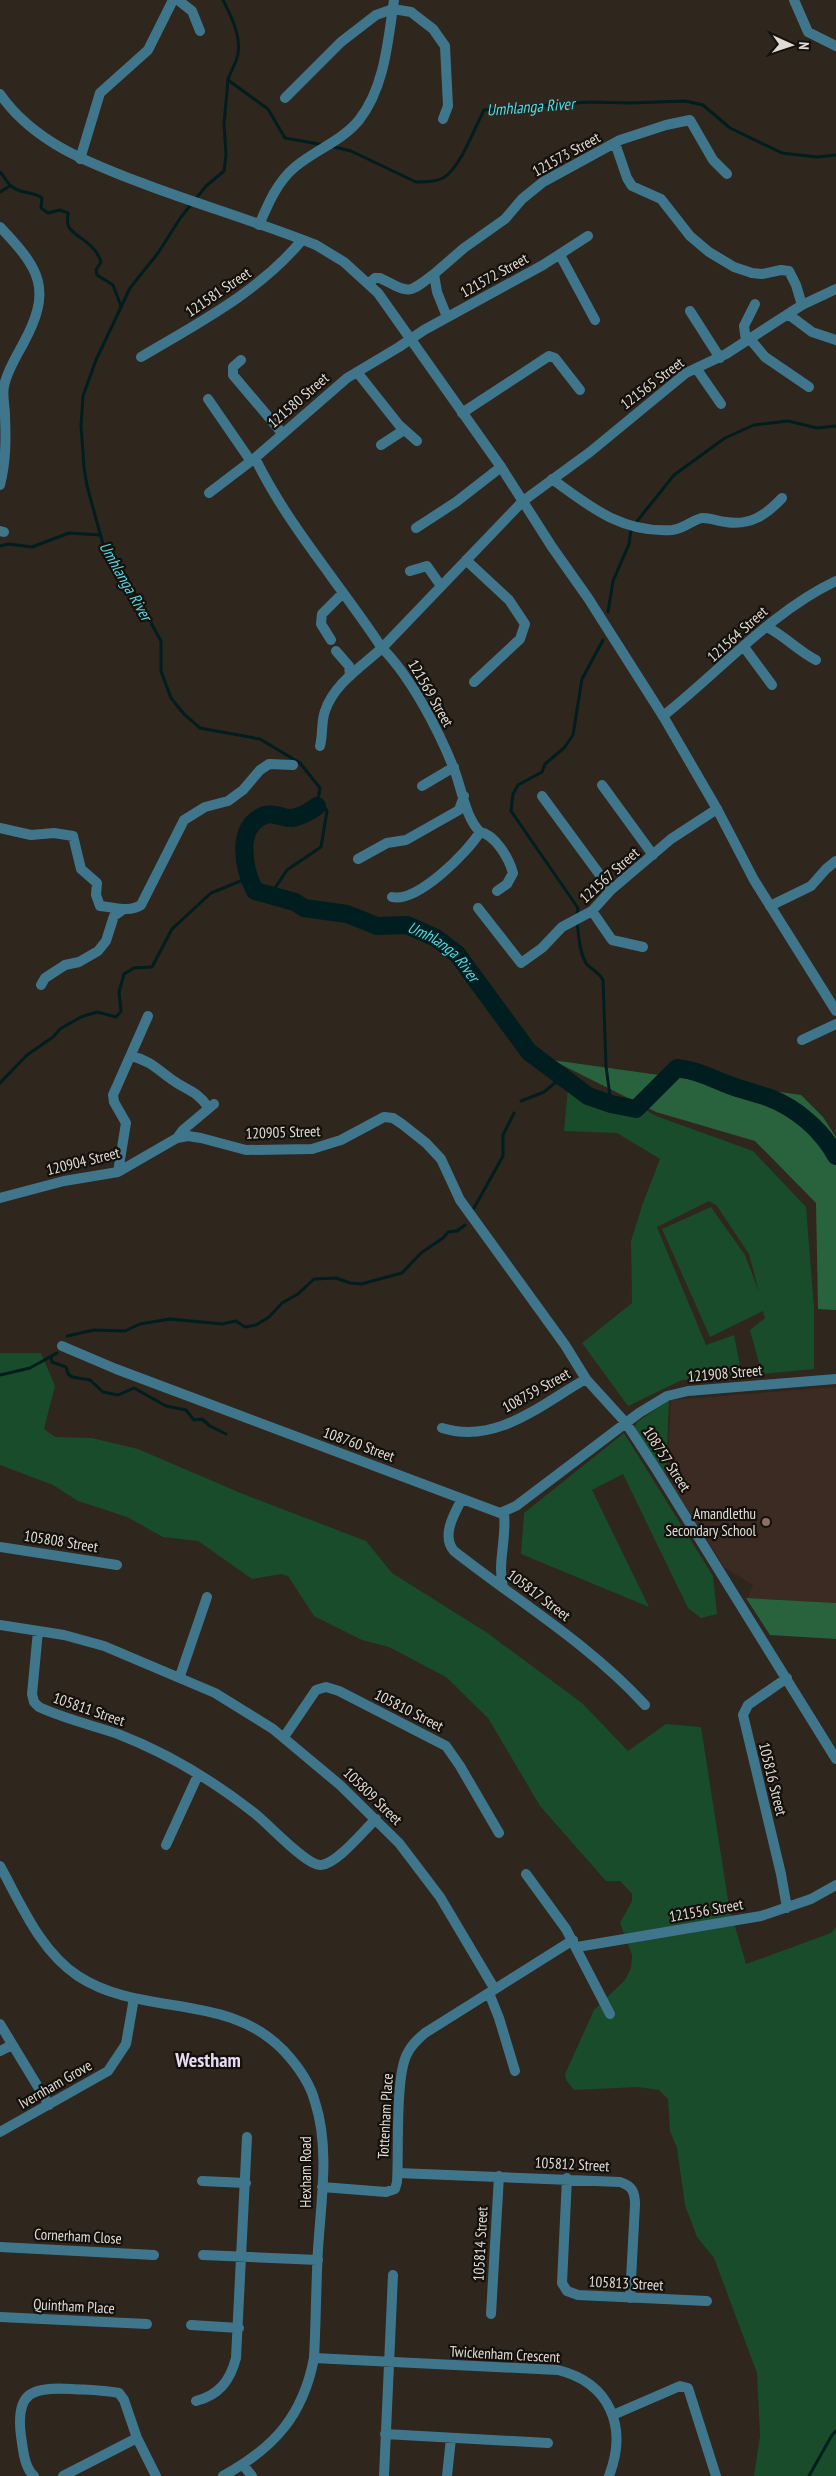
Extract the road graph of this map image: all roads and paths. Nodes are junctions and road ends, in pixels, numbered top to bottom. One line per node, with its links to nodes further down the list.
1 (173, 0): 11 (street)
2 (178, 0): 5 (street)
3 (794, 0): 6 (street)
4 (394, 4): 8 (street); 9 (street); 13 (street)
5 (200, 31)
6 (836, 46)
7 (0, 94): 11 (street)
8 (285, 98)
9 (443, 119)
10 (615, 143): 12 (street, 121573 Street); 18 (street, 121573 Street); 22 (street)
11 (80, 158): 13 (street)
12 (727, 174)
13 (259, 225): 16 (street)
14 (0, 227): 47 (street)
15 (588, 236): 17 (street, 121572 Street)
16 (302, 240): 19 (street); 30 (street, 121581 Street)
17 (560, 255): 25 (street, 121572 Street); 26 (street)
18 (434, 274): 19 (street, 121573 Street); 25 (street)
19 (369, 283): 27 (street)
20 (836, 289): 22 (street, 121565 Street)
21 (755, 304): 28 (street)
22 (802, 305): 24 (street, 121565 Street)
23 (690, 310): 31 (street)
24 (788, 314): 28 (street, 121565 Street); 29 (street)
25 (447, 317): 27 (street, 121572 Street)
26 (595, 320)
27 (411, 337): 34 (street, 121580 Street); 39 (street)
28 (748, 340): 31 (street, 121565 Street); 35 (street)
29 (836, 340)
30 (141, 357)
31 (720, 358): 33 (street, 121565 Street)
32 (241, 360): 41 (street)
33 (696, 368): 38 (street); 46 (street, 121565 Street)
34 (357, 372): 40 (street); 41 (street, 121580 Street)
35 (809, 387)
36 (580, 390): 39 (street)
37 (208, 398): 44 (street, 121569 Street)
38 (721, 404)
39 (462, 413): 45 (street)
40 (404, 430): 42 (street); 43 (street)
41 (282, 433): 44 (street, 121580 Street)
42 (417, 441)
43 (381, 445)
44 (252, 459): 48 (street, 121580 Street); 56 (street, 121569 Street)
45 (501, 467): 50 (street); 51 (street)
46 (552, 479): 49 (street); 50 (street, 121565 Street)
47 (0, 484)
48 (208, 493)
49 (782, 498)
50 (523, 501): 52 (street); 66 (street)
51 (416, 528)
52 (466, 560): 55 (street); 64 (street)
53 (410, 570): 55 (street)
54 (836, 582): 57 (street, 121564 Street)
55 (442, 586): 60 (street)
56 (343, 593): 58 (street); 60 (street, 121569 Street)
57 (767, 627): 59 (street, 121564 Street); 62 (street)
58 (331, 640)
59 (744, 647): 65 (street); 66 (street, 121564 Street)
60 (382, 648): 63 (street); 69 (street, 121569 Street)
61 (336, 651): 63 (street)
62 (816, 660)
63 (350, 676): 67 (street)
64 (474, 682)
65 (772, 685)
66 (663, 716): 74 (street)
67 (320, 746)
68 (293, 765): 85 (street)
69 (454, 767): 71 (street); 72 (street, 121569 Street)
70 (602, 785): 77 (street)
71 (422, 786)
72 (464, 795): 76 (street, 121569 Street); 78 (street)
73 (542, 796): 80 (street)
74 (717, 809): 77 (street, 121567 Street); 83 (street)
75 (0, 828): 85 (street)
76 (480, 832): 81 (street); 82 (street)
77 (653, 855): 80 (street, 121567 Street)
78 (358, 859)
79 (836, 861): 83 (street)
80 (611, 890): 86 (street, 121567 Street)
81 (498, 891)
82 (392, 896)
83 (770, 906): 89 (street)
84 (478, 908): 86 (street, 121567 Street)
85 (124, 909): 88 (street)
86 (592, 911): 87 (street)
87 (643, 947)
88 (40, 985)
89 (836, 1011)
90 (148, 1016): 93 (street)
91 (836, 1024): 92 (street)
92 (802, 1040)
93 (131, 1056): 95 (street, 120904 Street); 96 (street)
94 (384, 1117): 95 (street, 120905 Street); 99 (street, 108757 Street)
95 (177, 1138): 96 (street, 120904 Street)
96 (118, 1172): 97 (street, 120904 Street)
97 (0, 1198)
98 (62, 1346): 103 (street, 108760 Street)
99 (586, 1379): 101 (street, 108757 Street); 102 (street, 108759 Street)
100 (836, 1379): 101 (street, 121908 Street)
101 (626, 1423): 104 (street); 112 (street, 108757 Street)
102 (442, 1428)
103 (462, 1499): 104 (street, 108760 Street); 107 (street, 105817 Street)
104 (504, 1513): 107 (street)
105 (0, 1547): 106 (street, 105808 Street)
106 (116, 1565)
107 (503, 1587): 113 (street, 105817 Street)
108 (206, 1597): 111 (street)
109 (0, 1625): 110 (street, 105809 Street)
110 (38, 1631): 111 (street, 105809 Street); 116 (street, 105811 Street)
111 (180, 1676): 114 (street, 105809 Street)
112 (787, 1678): 115 (street, 108757 Street); 123 (street, 105816 Street)
113 (645, 1705)
114 (284, 1737): 117 (street, 105809 Street); 118 (street, 105810 Street)
115 (836, 1759)
116 (198, 1775): 117 (street, 105811 Street); 119 (street)
117 (376, 1819): 125 (street, 105809 Street)
118 (499, 1833)
119 (166, 1845)
120 (0, 1866): 126 (street, Hexham Road)
121 (526, 1874): 124 (street)
122 (836, 1886): 123 (street, 121556 Street)
123 (787, 1908): 124 (street, 121556 Street)
124 (575, 1944): 125 (street, Tottenham Place); 127 (street)
125 (492, 1990): 131 (street, 105809 Street); 135 (street, Tottenham Place)
126 (134, 1998): 132 (street, Ivernham Grove); 140 (street, Hexham Road)
127 (610, 2014)
128 (0, 2024): 129 (street)
129 (12, 2045): 130 (street); 132 (street)
130 (0, 2052)
131 (515, 2071)
132 (49, 2105): 133 (street, Ivernham Grove)
133 (0, 2132)
134 (247, 2137): 139 (street)
135 (398, 2173): 136 (street, 105812 Street); 140 (street, Tottenham Place)
136 (499, 2176): 137 (street, 105812 Street); 149 (street, 105814 Street)
137 (567, 2178): 147 (street, 105812 Street); 147 (street, 105813 Street)
138 (202, 2181): 139 (street)
139 (246, 2184): 144 (street)
140 (322, 2188): 145 (street, Hexham Road)
141 (0, 2247): 142 (street, Cornerham Close)
142 (154, 2255)
143 (203, 2255): 144 (street)
144 (242, 2257): 145 (street); 153 (street)
145 (318, 2260): 154 (street, Hexham Road)
146 (393, 2275): 155 (street)
147 (630, 2298): 148 (street, 105813 Street)
148 (708, 2301)
149 (491, 2314)
150 (0, 2317): 151 (street, Quintham Place)
151 (147, 2324)
152 (191, 2325): 153 (street)
153 (239, 2328): 156 (street)
154 (314, 2358): 155 (street, Twickenham Crescent); 162 (street, Hexham Road)
155 (388, 2362): 157 (street, Twickenham Crescent); 158 (street)
156 (196, 2401)
157 (613, 2415): 170 (street, Twickenham Crescent); 171 (street)
158 (385, 2434): 160 (street); 168 (street)
159 (137, 2438): 163 (street); 164 (street); 165 (street)
160 (451, 2438): 161 (street); 169 (street)
161 (548, 2443)
162 (243, 2465): 166 (street, Hexham Road); 167 (street)
163 (34, 2476)
164 (63, 2476)
165 (156, 2476)
166 (223, 2476)
167 (252, 2476)
168 (384, 2476)
169 (447, 2476)
170 (609, 2476)
171 (716, 2476)

